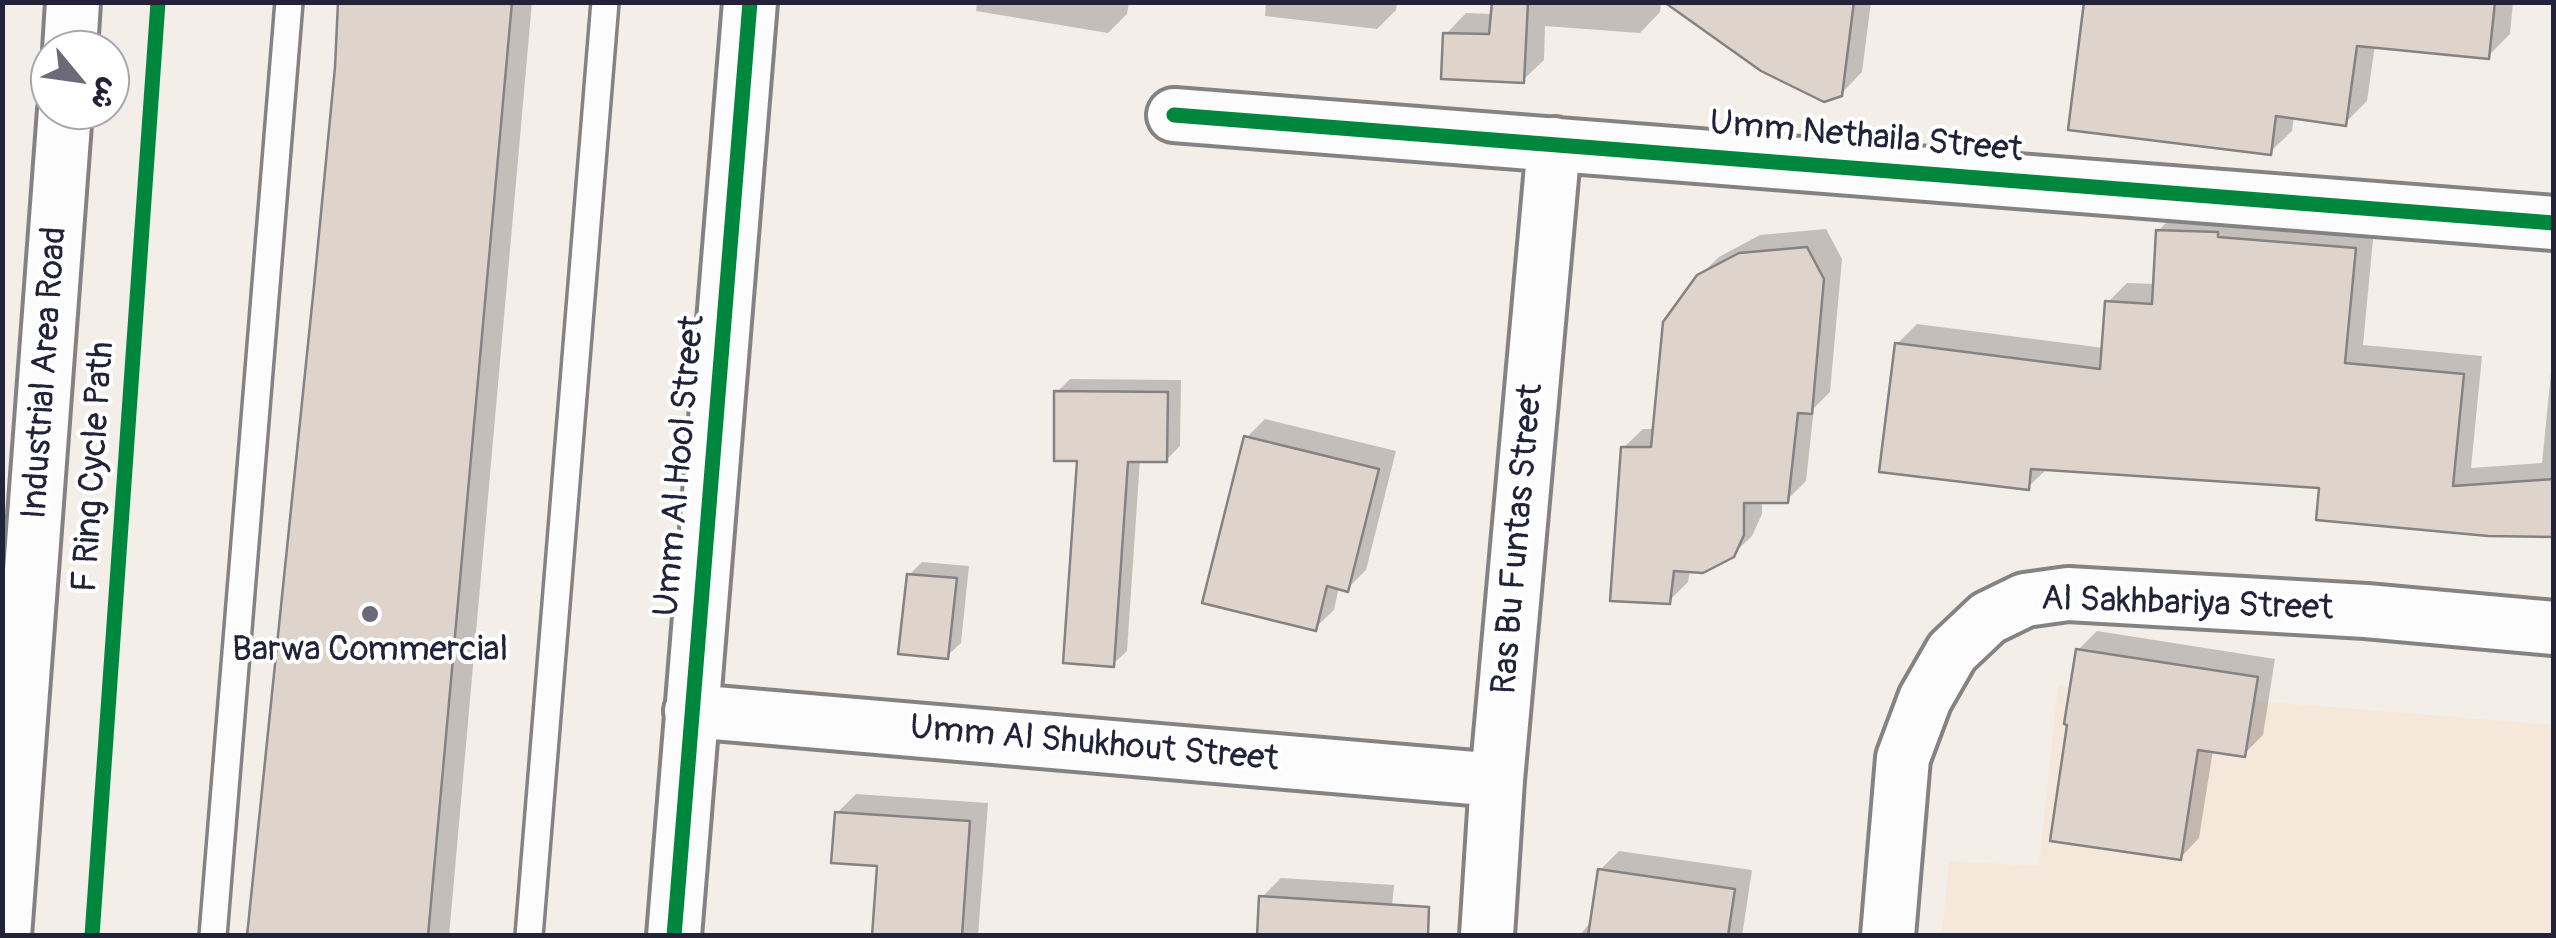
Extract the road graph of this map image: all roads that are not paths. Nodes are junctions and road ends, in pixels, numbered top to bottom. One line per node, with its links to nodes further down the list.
1 (74, 2): 5 (street)
2 (289, 2): 14 (lane)
3 (604, 2): 15 (lane)
4 (750, 2): 11 (street, Umm Al Hool Street)
5 (72, 30)
6 (1174, 115): 8 (street, Umm Nethaila Street)
7 (64, 130): 13 (street, Industrial Area Road)
8 (1554, 144): 9 (street, Umm Nethaila Street); 12 (street, Ras Bu Funtas Street)
9 (2554, 223)
10 (2554, 628): 18 (street, Al Sakhbariya Street)
11 (691, 710): 12 (street, Umm Al Shukhout Street); 16 (street, Umm Al Hool Street)
12 (1497, 780): 17 (street, Ras Bu Funtas Street)
13 (4, 936)
14 (213, 936)
15 (529, 936)
16 (674, 936)
17 (1487, 936)
18 (1888, 936)

